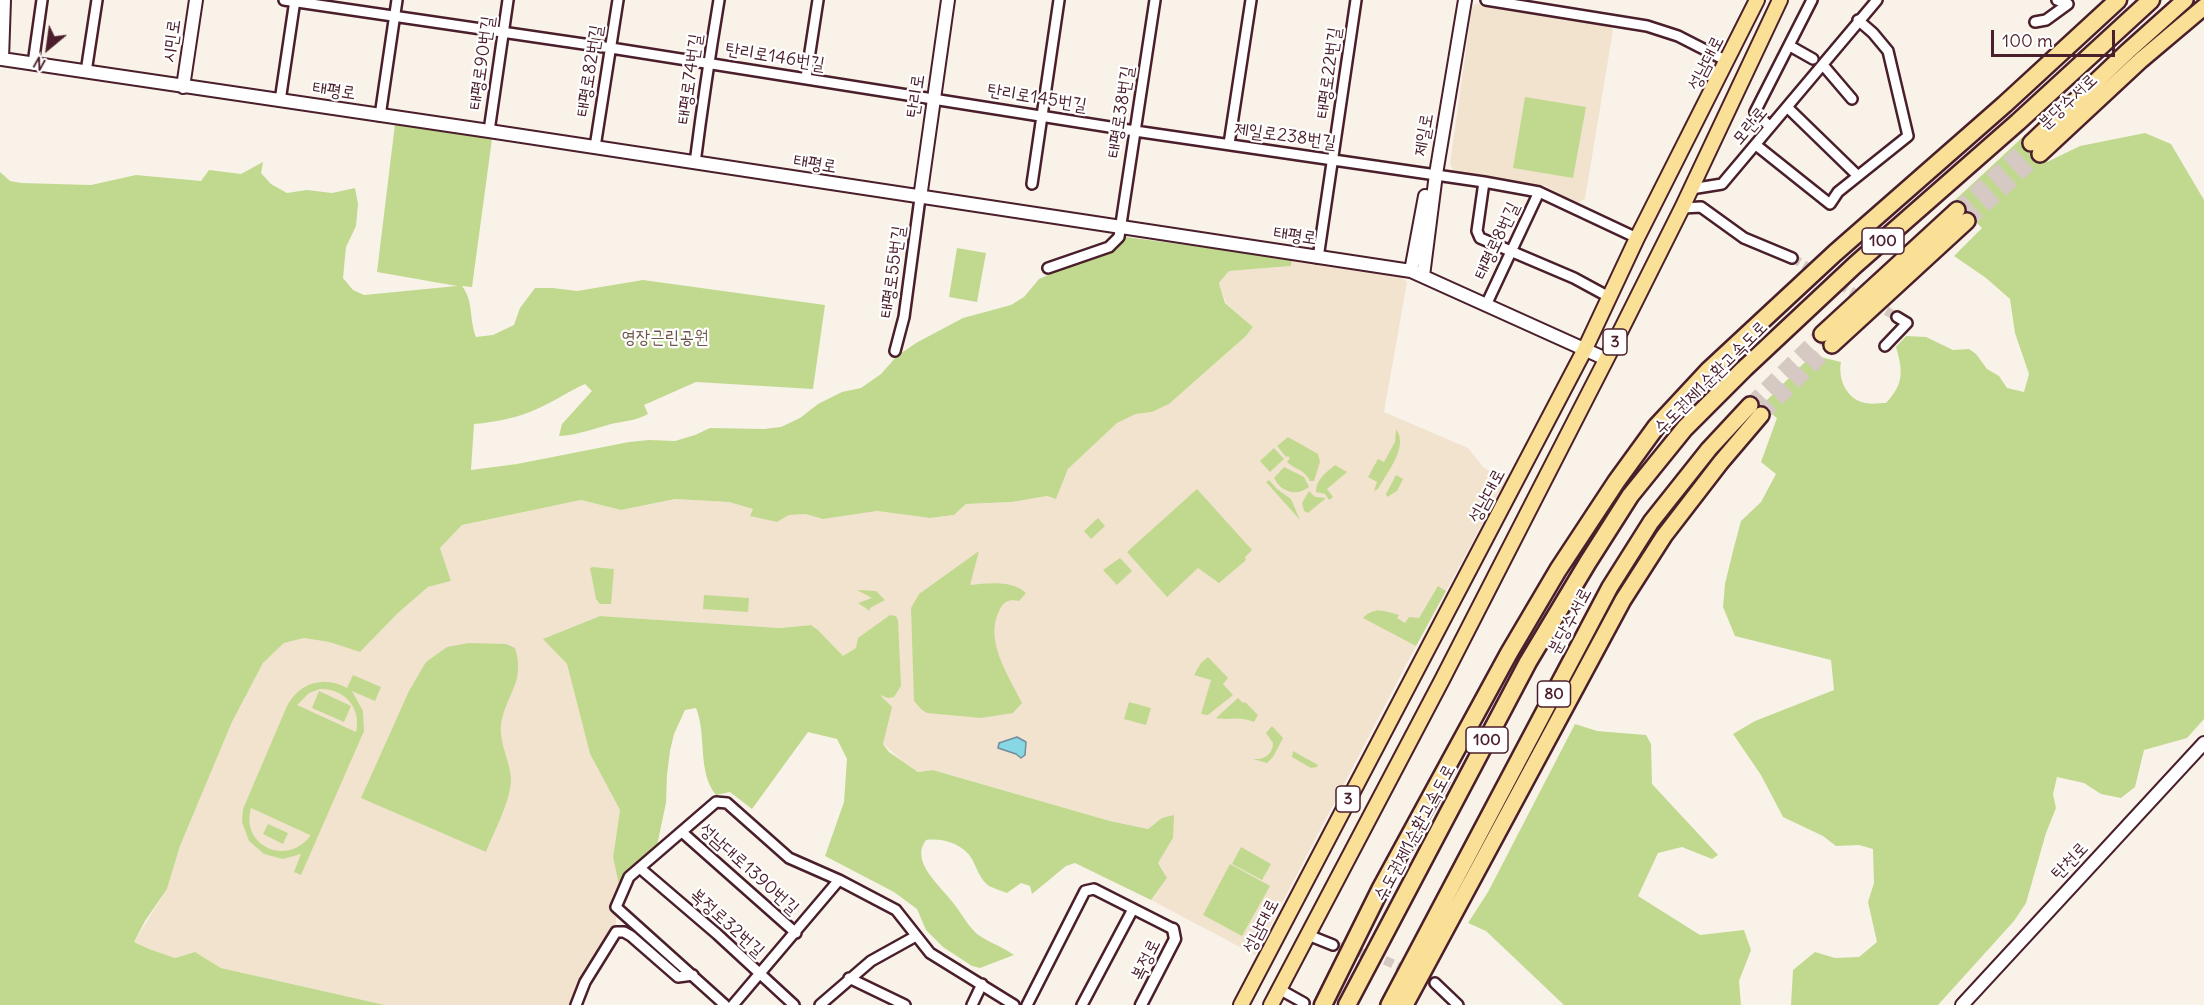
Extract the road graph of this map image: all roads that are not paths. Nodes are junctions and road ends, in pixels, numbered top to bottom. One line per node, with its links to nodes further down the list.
1 (4, 0): 35 (main road)
2 (42, 0): 39 (street)
3 (97, 0): 41 (street)
4 (196, 0): 43 (main road, 시민로)
5 (284, 0): 27 (street, 탄리로146번길)
6 (397, 0): 29 (street)
7 (508, 0): 32 (street, 태평로90번길)
8 (618, 0): 34 (street, 태평로82번길)
9 (719, 0): 38 (street, 태평로74번길)
10 (818, 0): 42 (street)
11 (948, 0): 44 (main road, 탄리로)
12 (1059, 0): 49 (street)
13 (1155, 0): 52 (street, 태평로38번길)
14 (1251, 0): 53 (street)
15 (1356, 0): 56 (street, 태평로22번길)
16 (1457, 0): 58 (main road, 제일로)
17 (1465, 0): 58 (main road, 제일로)
18 (1486, 0): 37 (street)
19 (1757, 0): 37 (main road, 성남대로 / 3)
20 (1780, 0): 62 (main road, 3)
21 (1812, 0): 33 (street)
22 (1877, 0): 30 (street, 모란로)
23 (2057, 0): 31 (street)
24 (2118, 0): 114 (highway, 수도권제1순환고속도로 / 100)
25 (2151, 0): 115 (highway, 수도권제1순환고속도로 / 100)
26 (2185, 0): 28 (highway, 분당수서로)
27 (295, 1): 29 (street, 탄리로146번길); 46 (street)
28 (2204, 7)
29 (394, 16): 32 (street, 탄리로146번길); 48 (street)
30 (1858, 20): 40 (street, 모란로); 59 (street)
31 (2035, 22)
32 (503, 32): 34 (street, 탄리로146번길); 51 (street, 태평로90번길)
33 (1790, 46): 36 (street); 50 (street)
34 (611, 48): 38 (street, 탄리로146번길); 55 (street, 태평로82번길)
35 (1, 58): 39 (main road, 태평로)
36 (1814, 59)
37 (1727, 61): 68 (main road, 성남대로 / 3)
38 (708, 63): 42 (street, 탄리로146번길); 57 (street, 태평로74번길)
39 (33, 64): 41 (main road, 태평로)
40 (1823, 66): 45 (street); 47 (street, 모란로)
41 (86, 72): 43 (main road, 태평로)
42 (806, 78): 44 (street, 탄리로146번길)
43 (183, 87): 46 (main road, 태평로)
44 (934, 98): 49 (street, 탄리로145번길); 64 (main road, 탄리로)
45 (1852, 99)
46 (280, 101): 48 (main road, 태평로)
47 (1787, 107): 50 (street, 모란로); 59 (street)
48 (380, 116): 51 (main road, 태평로)
49 (1042, 116): 52 (street, 탄리로145번길); 61 (street)
50 (1770, 126): 54 (street, 모란로)
51 (489, 131): 55 (main road, 태평로)
52 (1135, 131): 53 (street, 제일로238번길); 67 (street, 태평로38번길)
53 (1230, 144): 56 (street, 제일로238번길)
54 (1756, 145): 59 (street); 62 (street, 모란로)
55 (595, 147): 57 (main road, 태평로)
56 (1334, 159): 58 (street, 제일로238번길); 70 (street, 태평로22번길)
57 (695, 163): 64 (main road, 태평로)
58 (1433, 174): 60 (street, 제일로238번길); 73 (main road, 제일로)
59 (1857, 175)
60 (1484, 182): 63 (street, 제일로238번길); 69 (street)
61 (1032, 184)
62 (1692, 189): 65 (main road, 3)
63 (1539, 192): 68 (street, 제일로238번길); 69 (street, 태평로8번길)
64 (920, 198): 67 (main road, 태평로); 80 (street, 태평로55번길)
65 (1682, 208): 71 (street); 81 (main road, 3)
66 (1962, 215): 77 (highway)
67 (1121, 229): 70 (main road, 태평로); 72 (street)
68 (1636, 238): 74 (main road, 성남대로 / 3)
69 (1510, 251): 74 (street); 75 (street, 태평로8번길)
70 (1318, 258): 73 (main road, 태평로)
71 (1792, 258)
72 (1047, 268)
73 (1417, 274): 75 (main road, 태평로)
74 (1609, 297): 79 (main road, 성남대로 / 3)
75 (1486, 305): 79 (main road, 태평로)
76 (1897, 316): 78 (street)
77 (1827, 340)
78 (1885, 346)
79 (1585, 349): 81 (main road, 태평로); 82 (main road, 성남대로 / 3)
80 (895, 351)
81 (1606, 358): 83 (main road, 3)
82 (1486, 537): 83 (main road); 112 (main road, 성남대로 / 3)
83 (1509, 548): 91 (main road, 3)
84 (2204, 743): 119 (main road, 탄천로)
85 (683, 833): 86 (street, 성남대로1390번길); 87 (street, 성남대로1390번길); 90 (street, 성남대로1390번길)
86 (641, 869): 94 (street, 복정로32번길); 95 (street, 성남대로1390번길)
87 (839, 880): 90 (street, 성남대로1390번길); 92 (street, 성남대로1390번길)
88 (1133, 909): 89 (street); 109 (street); 110 (street)
89 (1173, 929): 111 (street, 복정로)
90 (796, 933): 94 (street)
91 (1308, 935): 93 (street); 99 (main road, 3)
92 (916, 936): 96 (street); 98 (street, 성남대로1390번길)
93 (1333, 945)
94 (760, 974): 104 (street, 복정로32번길); 105 (street)
95 (693, 975): 102 (street); 103 (street)
96 (849, 978): 100 (street); 106 (street)
97 (1435, 983): 118 (street)
98 (982, 984): 107 (street); 108 (street, 성남대로1390번길)
99 (1279, 989): 101 (street); 113 (main road, 3)
100 (898, 1003)
101 (1304, 1003)
102 (576, 1005)
103 (725, 1005)
104 (733, 1005)
105 (794, 1005)
106 (820, 1005)
107 (972, 1005)
108 (1014, 1005)
109 (1027, 1005)
110 (1082, 1005)
111 (1141, 1005)
112 (1241, 1005)
113 (1271, 1005)
114 (1323, 1005)
115 (1347, 1005)
116 (1389, 1005): 117 (highway, 분당수서로 / 80)
117 (1405, 1005)
118 (1458, 1005)
119 (1962, 1005)

